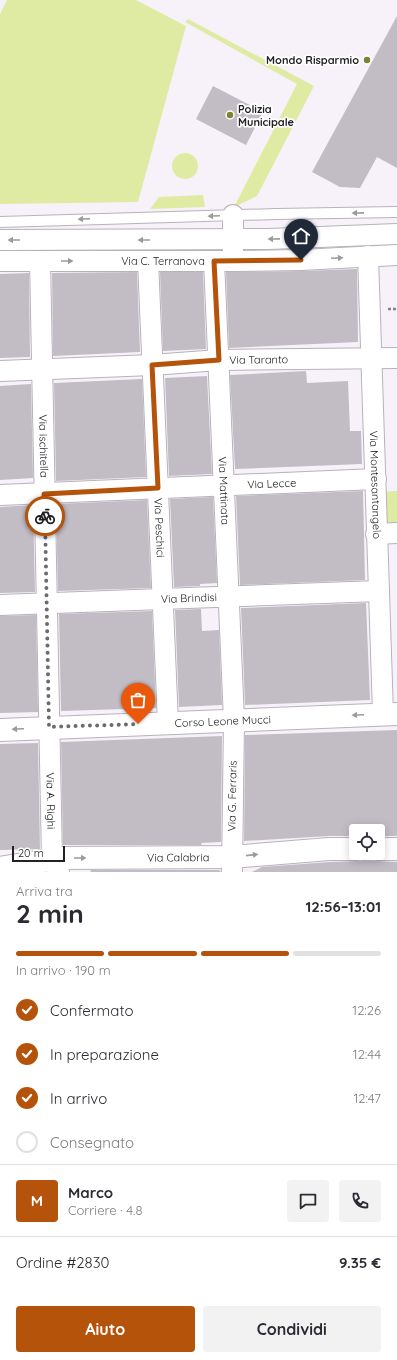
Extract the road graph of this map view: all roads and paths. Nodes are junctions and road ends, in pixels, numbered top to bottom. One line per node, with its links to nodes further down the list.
1 (397, 212): 2 (lane, one-way to 2)
2 (233, 215): 3 (lane, one-way to 3); 6 (street, Via Mattinata)
3 (0, 222)
4 (397, 234): 6 (street, one-way to 6)
5 (0, 240): 6 (street, one-way to 5)
6 (233, 240): 12 (street, Via Mattinata)
7 (397, 255): 8 (street, Via C. Terranova)
8 (368, 256): 12 (street, Via C. Terranova, one-way to 8); 14 (street, Via Montesantangelo)
9 (0, 261): 10 (street, Via C. Terranova)
10 (40, 261): 11 (street, Via C. Terranova, one-way to 11); 17 (street, Via Ischitella)
11 (148, 261): 12 (street, Via C. Terranova); 16 (street, Via Peschici)
12 (223, 261): 15 (street, Via Mattinata)
13 (397, 358): 14 (street, Via Taranto)
14 (371, 359): 15 (street, Via Taranto); 19 (street, Via Montesantangelo)
15 (219, 360): 16 (street, Via Taranto); 20 (street, Via Mattinata)
16 (152, 365): 17 (street, Via Taranto); 21 (street, Via Peschici)
17 (42, 369): 18 (street, Via Taranto); 22 (street, Via Ischitella)
18 (0, 371)
19 (376, 479): 20 (street, Via Lecce); 25 (street, Via Montesantangelo)
20 (224, 486): 21 (street, Via Lecce); 27 (street, Via Mattinata)
21 (158, 488): 22 (street, Via Lecce); 28 (street, Via Peschici)
22 (44, 494): 23 (street, Via Lecce); 29 (street, Via Ischitella)
23 (0, 495)
24 (397, 533): 25 (street)
25 (376, 534): 26 (street, Via Montesantangelo)
26 (379, 591): 27 (street, Via Brindisi); 31 (street, Via Montesantangelo)
27 (229, 597): 28 (street, Via Brindisi); 32 (street, Via Mattinata)
28 (163, 599): 29 (street, Via Brindisi); 33 (street, Via Peschici)
29 (46, 603): 30 (street, Via Brindisi); 34 (street, Via Ischitella)
30 (0, 605)
31 (390, 714): 32 (street, Corso Leone Mucci, one-way to 32)
32 (234, 720): 33 (street, Corso Leone Mucci); 39 (street, Via G. Ferraris)
33 (168, 723): 34 (street, Corso Leone Mucci)
34 (49, 727): 35 (street, Corso Leone Mucci, one-way to 35); 40 (street, Via A. Righi)
35 (0, 730)
36 (349, 849): 39 (street, Via Calabria, one-way to 36)
37 (385, 849): 38 (street)
38 (397, 849)
39 (231, 864): 40 (street, Via Calabria, one-way to 39)
40 (55, 866): 41 (street, Via Calabria)
41 (0, 868)

